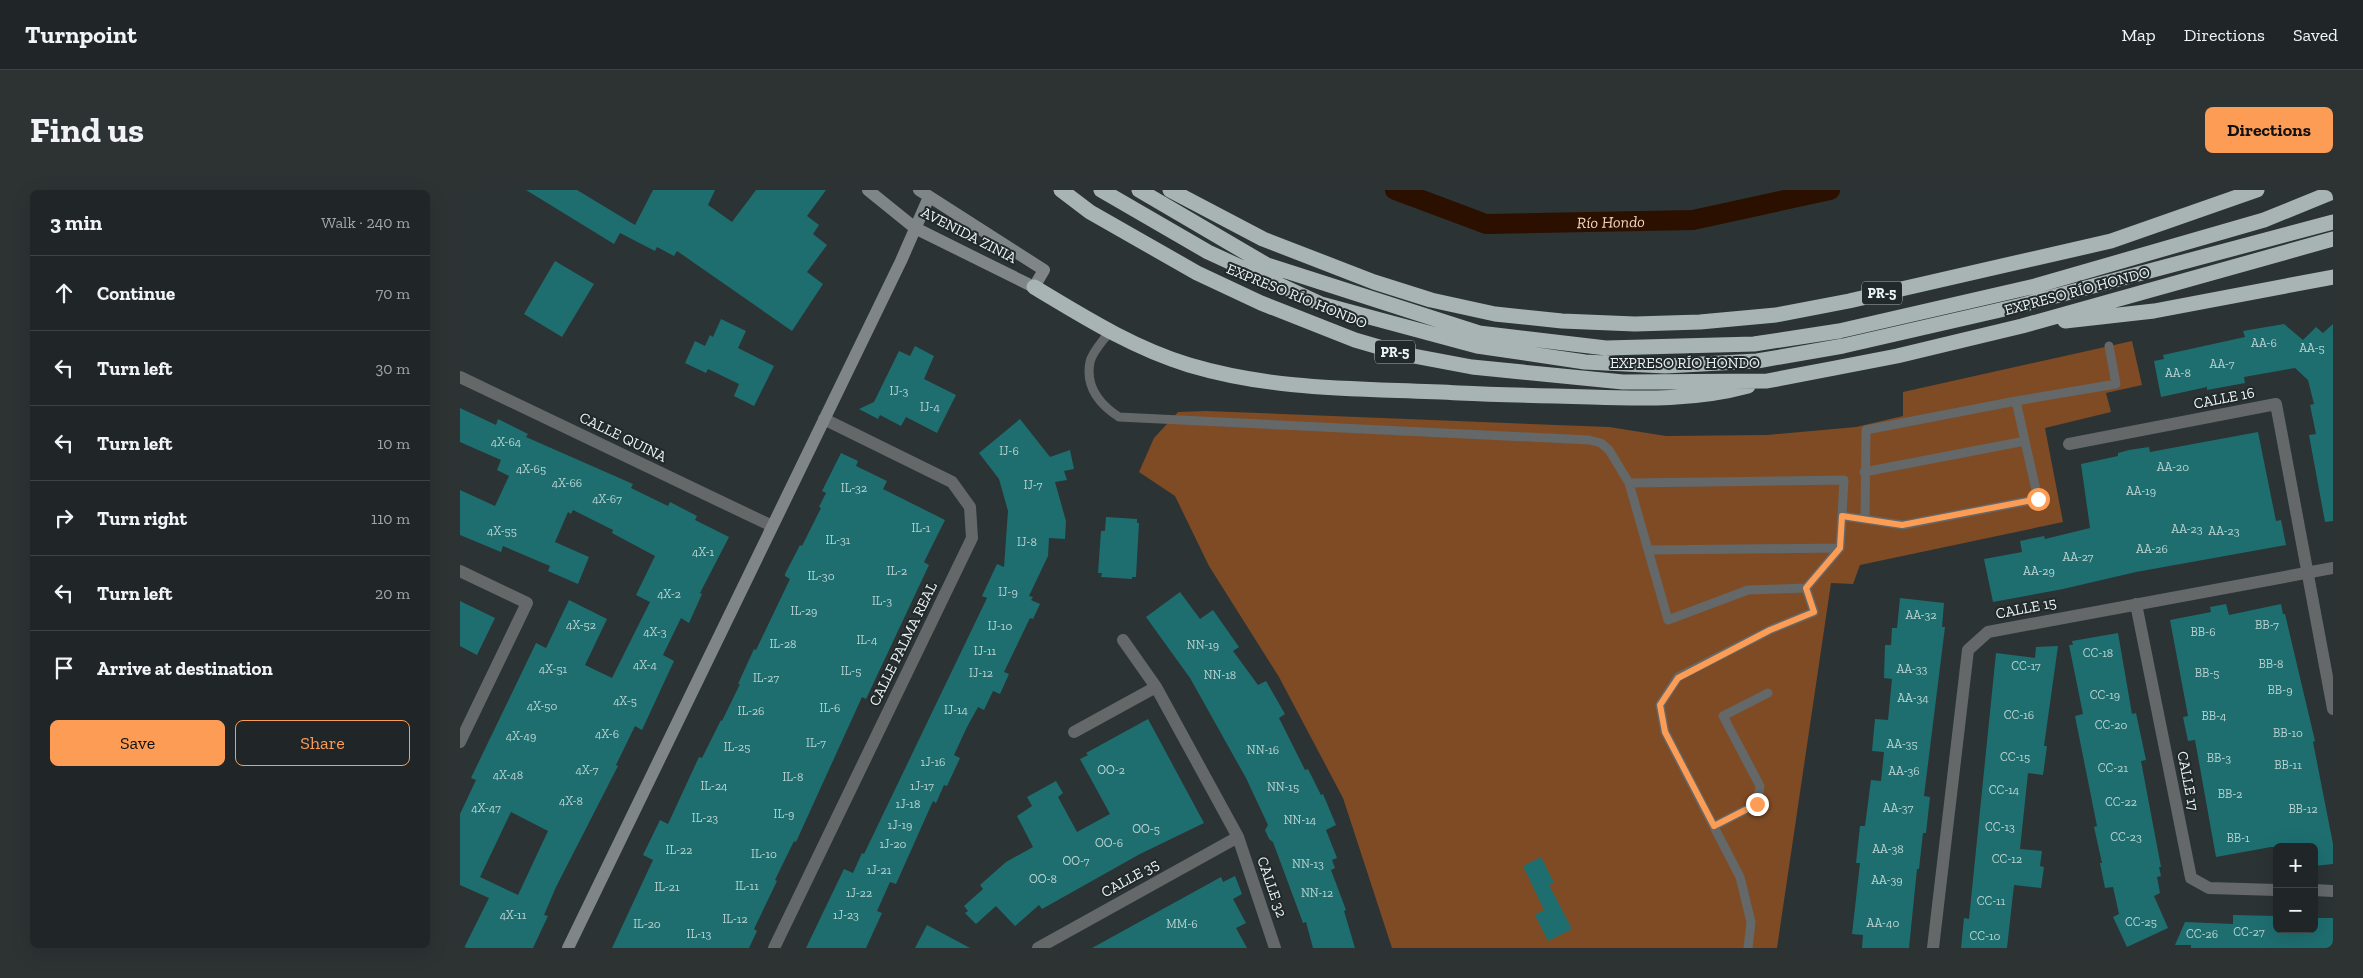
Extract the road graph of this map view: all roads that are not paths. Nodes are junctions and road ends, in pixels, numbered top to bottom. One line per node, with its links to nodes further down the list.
1 (868, 190): 10 (street, AVENIDA ZINIA)
2 (1061, 190): 18 (highway, EXPRESO RÍO HONDO / PR-5)
3 (1101, 190): 9 (highway)
4 (1139, 190): 7 (highway)
5 (1170, 190): 6 (highway, PR-5)
6 (2257, 190)
7 (2333, 192)
8 (924, 194): 10 (street); 13 (street, AVENIDA ZINIA)
9 (2333, 222)
10 (915, 228): 13 (street, AVENIDA ZINIA); 20 (street)
11 (2333, 238): 14 (highway, EXPRESO RÍO HONDO / PR-5)
12 (2333, 277): 14 (highway)
13 (1034, 287): 15 (highway)
14 (2022, 326): 18 (highway, EXPRESO RÍO HONDO / PR-5)
15 (1110, 332): 18 (highway); 24 (lane)
16 (2109, 346): 19 (lane)
17 (460, 377): 27 (street, CALLE QUINA)
18 (1767, 381)
19 (2016, 401): 21 (lane); 23 (lane)
20 (824, 418): 27 (street); 47 (street, CALLE PALMA REAL)
21 (2025, 441): 23 (lane); 26 (lane)
22 (2069, 444): 32 (street, CALLE 16)
23 (1864, 472): 26 (lane)
24 (1629, 483): 25 (lane); 29 (lane)
25 (1842, 516): 26 (lane); 28 (lane)
26 (1865, 519)
27 (772, 526): 46 (street)
28 (1840, 548): 29 (lane); 33 (lane)
29 (1648, 550): 33 (lane)
30 (2333, 568): 32 (street, CALLE 15)
31 (460, 571): 40 (street)
32 (2308, 573): 34 (street, CALLE 15); 38 (street)
33 (1806, 588): 41 (lane)
34 (2136, 604): 43 (street, CALLE 17); 51 (street, CALLE 15)
35 (1123, 640): 36 (street, CALLE 32)
36 (1156, 687): 39 (street); 42 (street, CALLE 32)
37 (1768, 693): 41 (lane)
38 (2333, 709)
39 (1074, 732)
40 (460, 742)
41 (1714, 826): 50 (lane)
42 (1238, 837): 48 (street, CALLE 35); 49 (street, CALLE 32)
43 (2273, 890)
44 (2318, 890): 45 (street)
45 (2333, 891)
46 (568, 948)
47 (774, 948)
48 (1038, 948)
49 (1275, 948)
50 (1748, 948)
51 (1933, 948)

